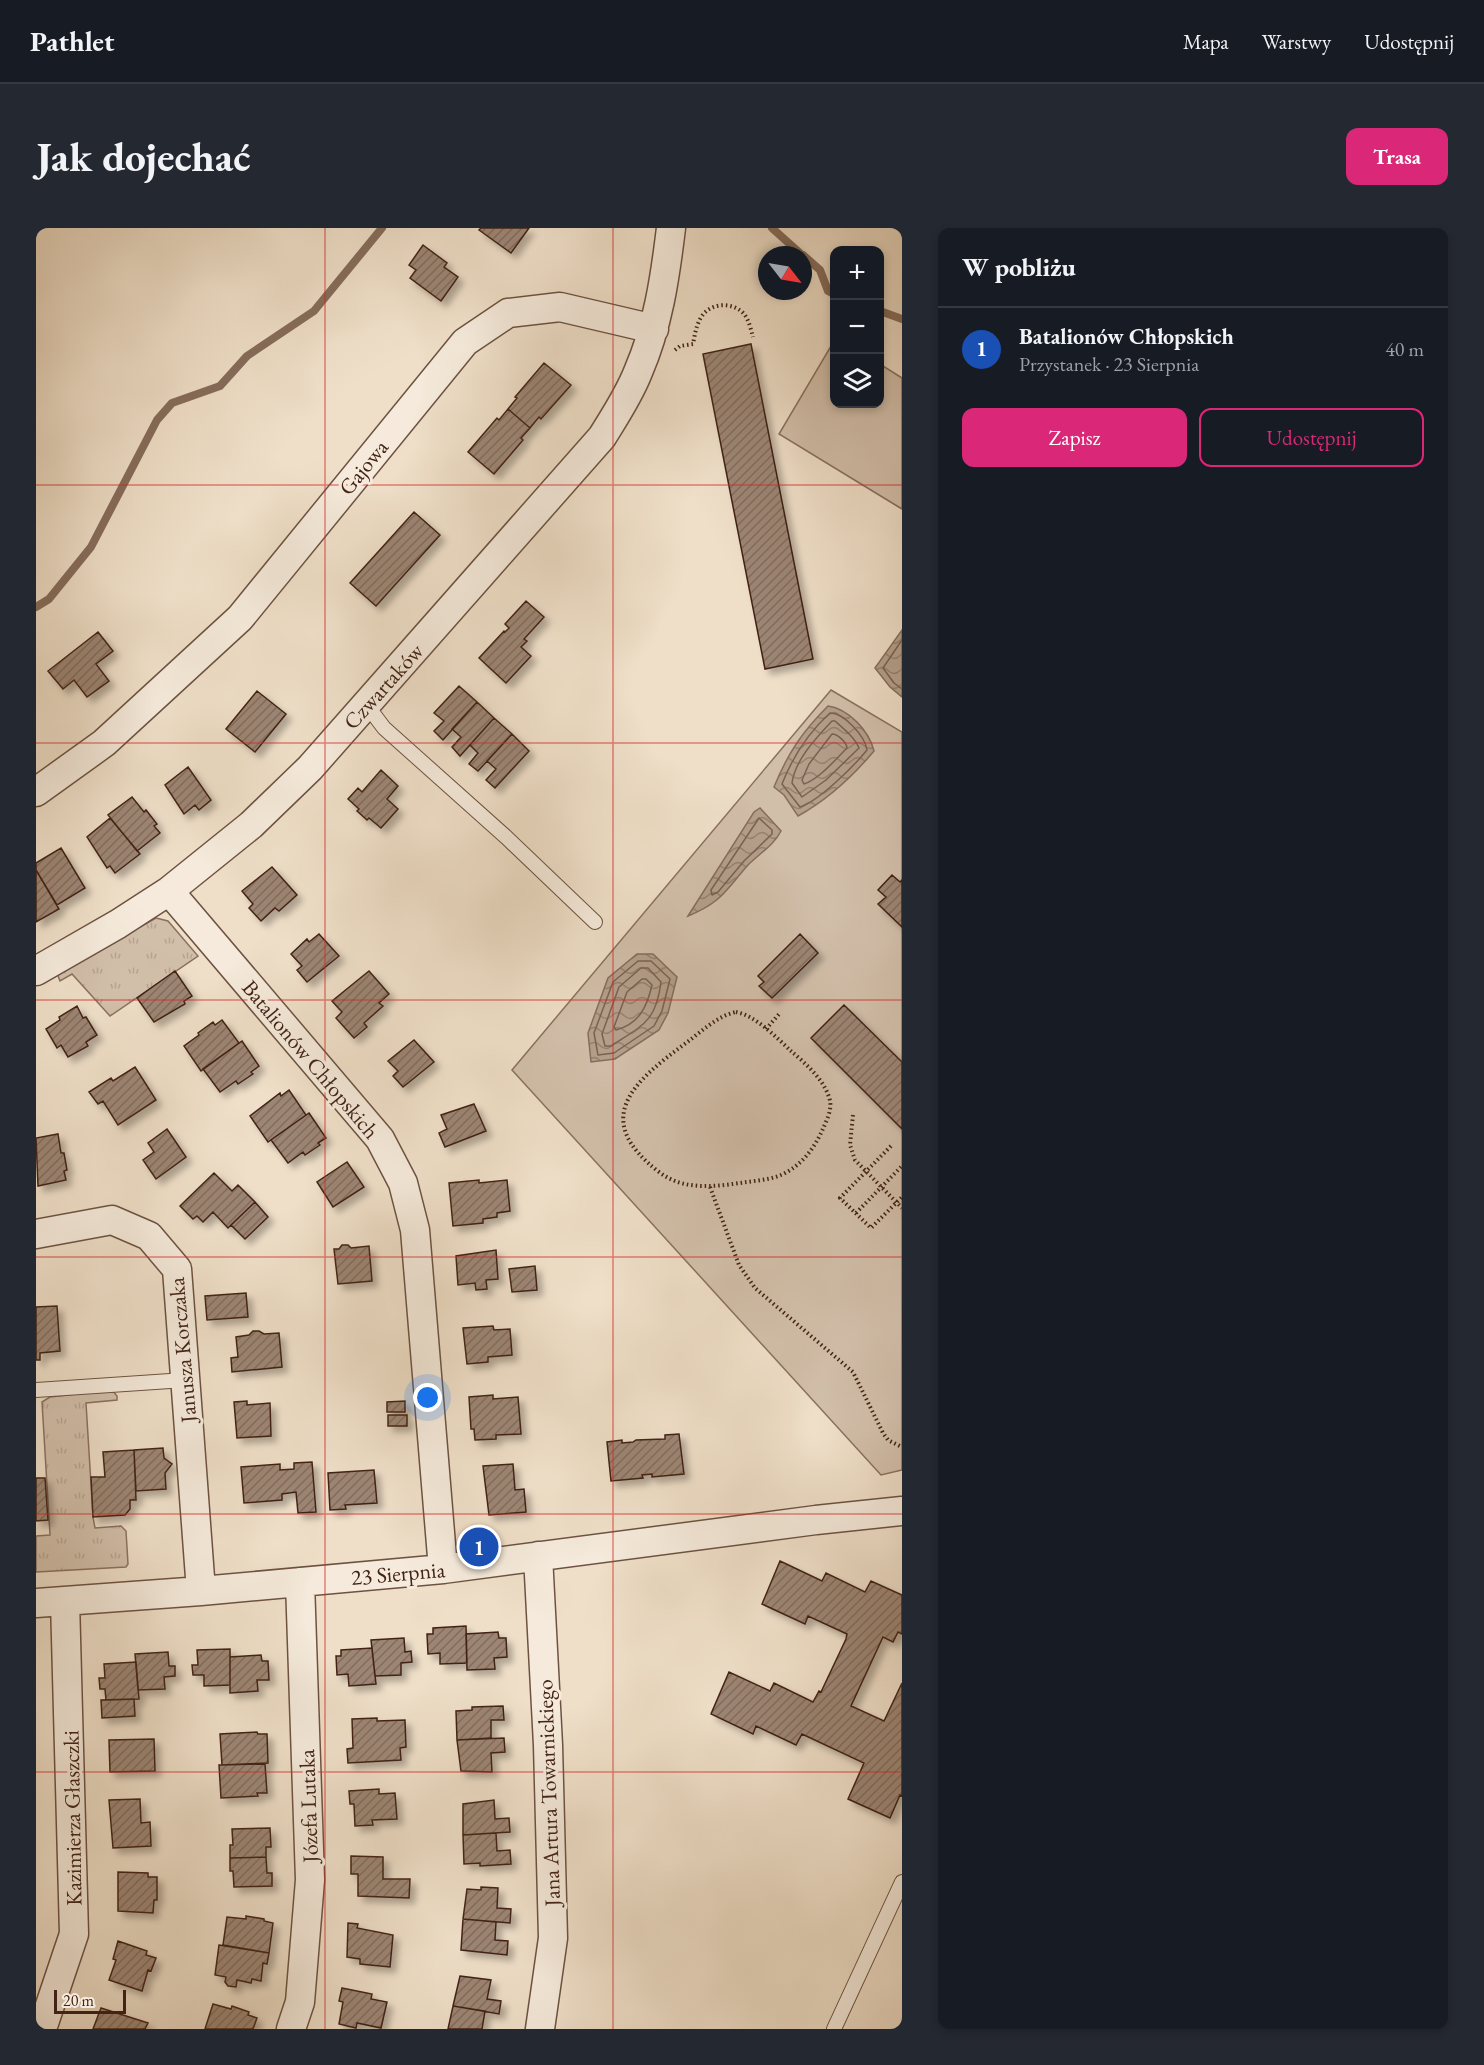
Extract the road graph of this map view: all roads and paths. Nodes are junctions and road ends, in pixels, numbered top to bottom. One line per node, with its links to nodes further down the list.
1 (671, 228): 2 (street)
2 (654, 329): 5 (street, Czwartaków); 6 (street, Gajowa)
3 (753, 337): 4 (path)
4 (670, 353)
5 (366, 704): 7 (street, Czwartaków); 8 (lane)
6 (36, 792)
7 (169, 891): 9 (street, Czwartaków); 28 (street, Batalionów Chłopskich)
8 (595, 922)
9 (36, 971)
10 (780, 1013): 11 (path)
11 (766, 1029): 16 (path); 16 (path)
12 (853, 1115): 15 (path)
13 (891, 1146): 15 (path)
14 (902, 1166): 17 (path)
15 (865, 1172): 17 (path); 21 (path)
16 (710, 1186): 25 (path)
17 (881, 1187): 19 (path); 21 (path)
18 (902, 1197): 19 (path)
19 (896, 1202): 20 (path); 21 (path)
20 (902, 1208)
21 (856, 1214)
22 (36, 1234): 23 (street, Janusza Korczaka)
23 (185, 1380): 24 (lane); 30 (street, Janusza Korczaka)
24 (36, 1390)
25 (902, 1447)
26 (902, 1511): 27 (street, 23 Sierpnia)
27 (538, 1556): 28 (street, 23 Sierpnia); 36 (street, Jana Artura Towarnickiego)
28 (443, 1569): 29 (street, 23 Sierpnia)
29 (300, 1582): 30 (street, 23 Sierpnia); 35 (street, Józefa Lutaka)
30 (201, 1591): 31 (street, 23 Sierpnia)
31 (65, 1601): 32 (street, 23 Sierpnia); 34 (street, Kazimierza Głaszczki)
32 (36, 1604)
33 (902, 1882): 37 (lane)
34 (40, 2029)
35 (291, 2029)
36 (540, 2029)
37 (834, 2029)

